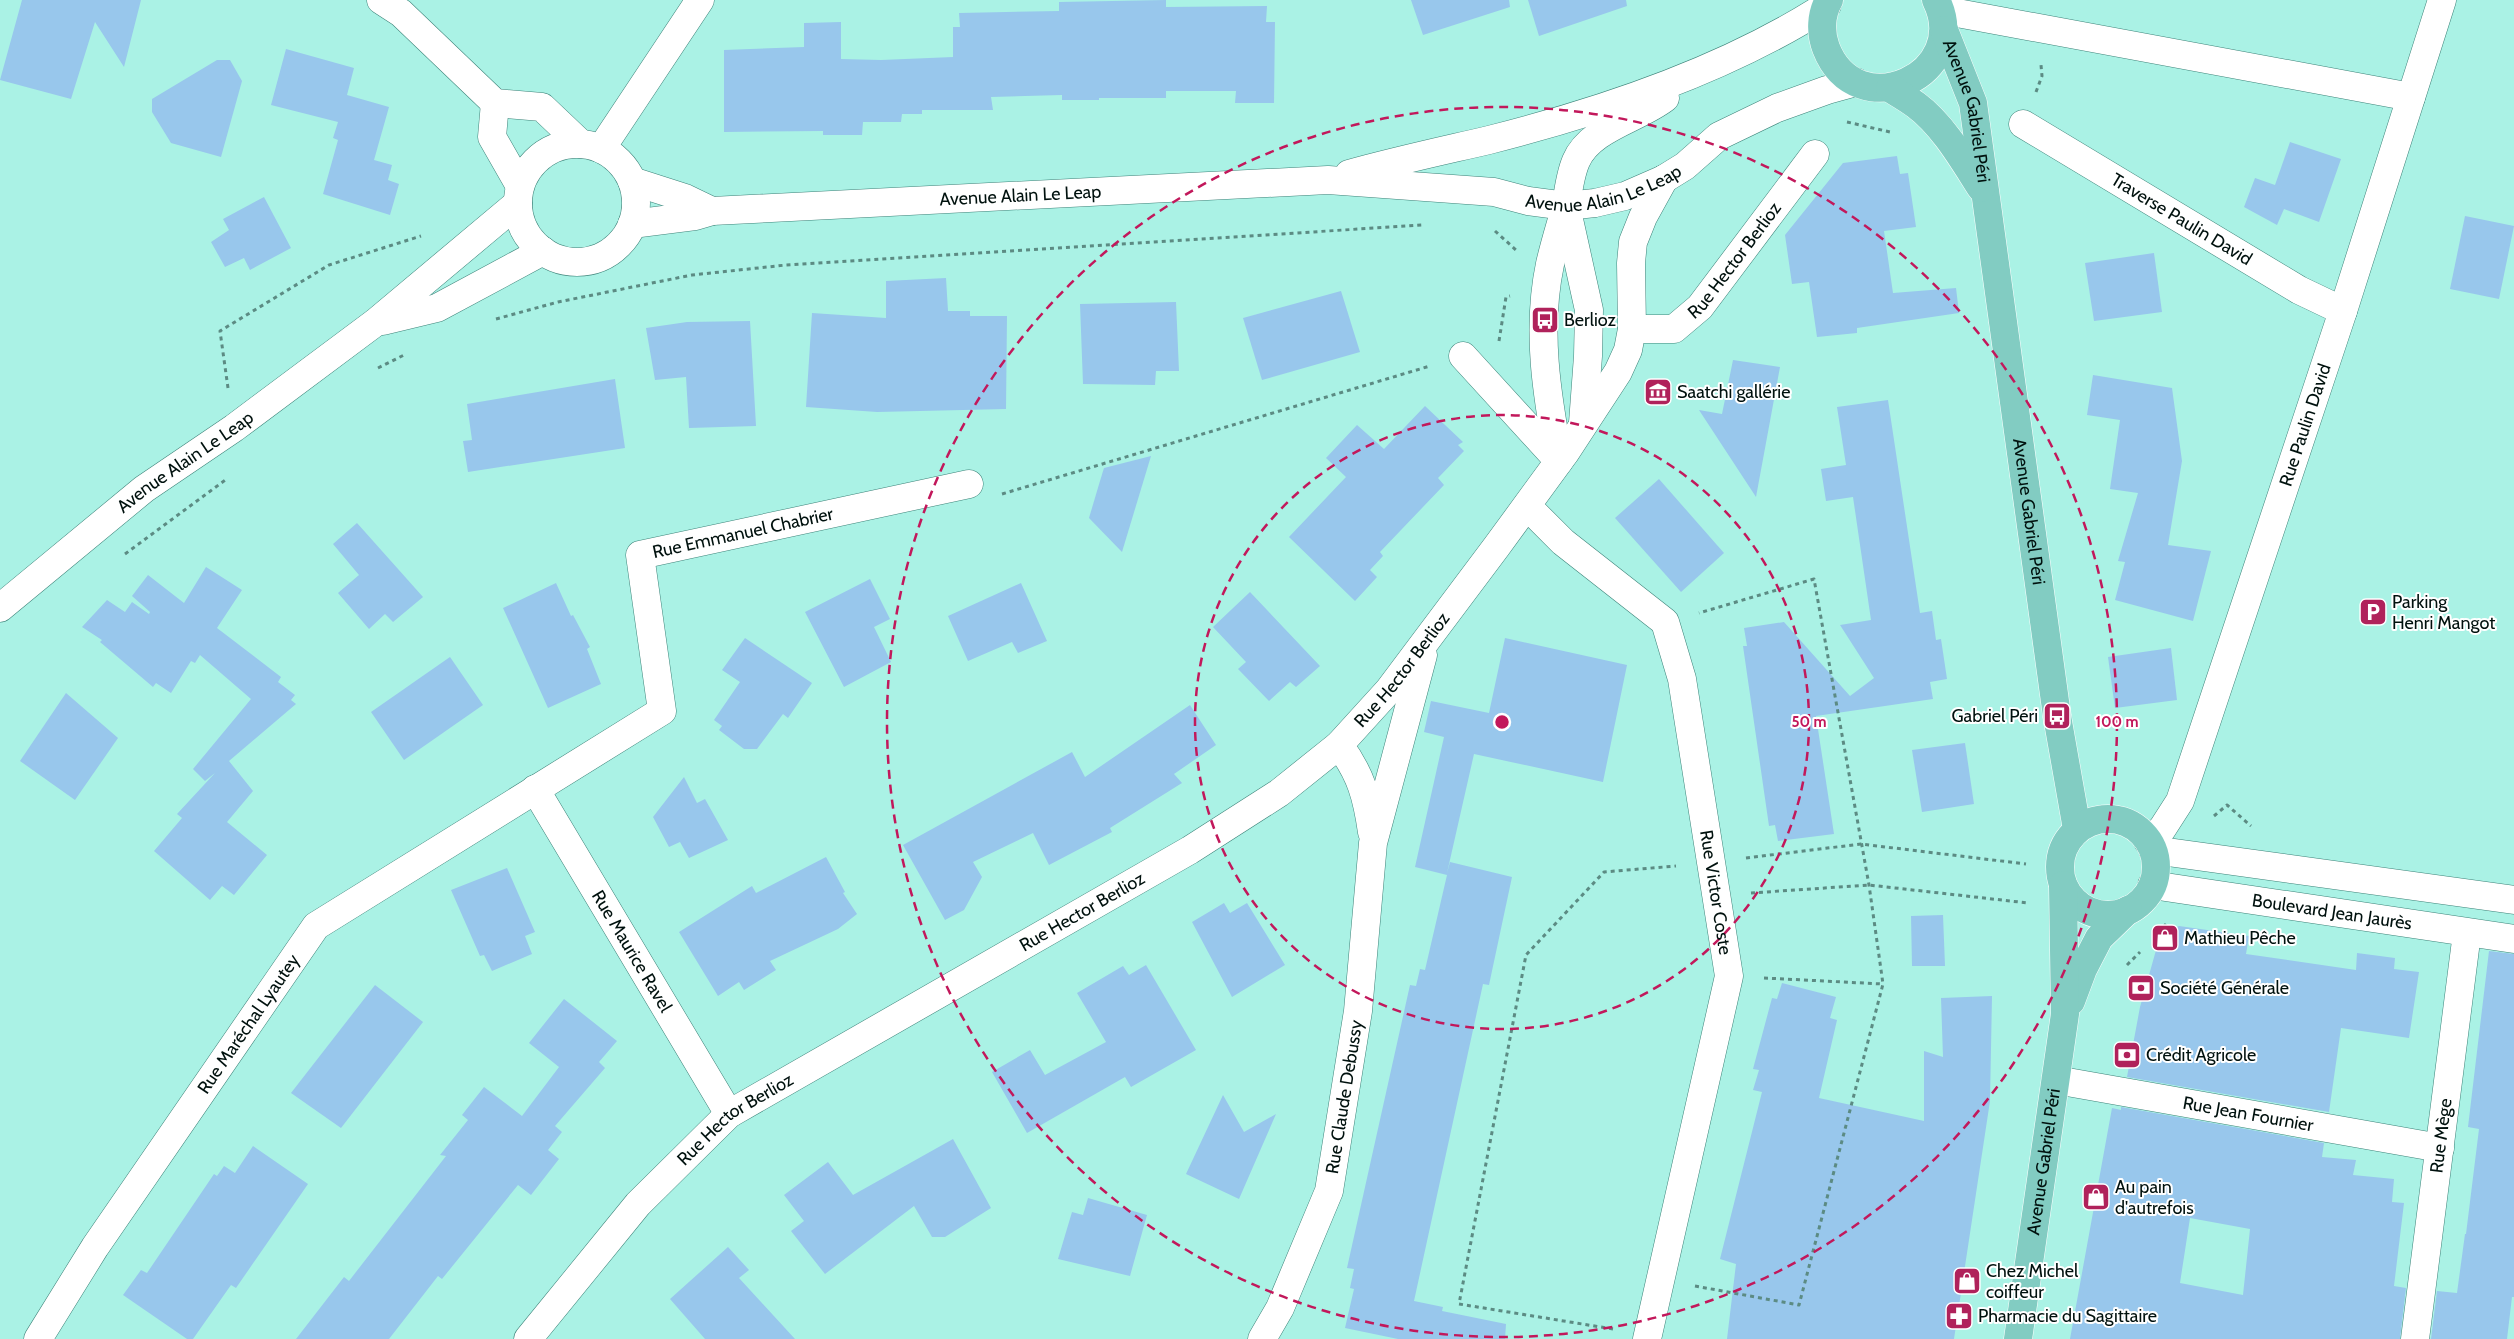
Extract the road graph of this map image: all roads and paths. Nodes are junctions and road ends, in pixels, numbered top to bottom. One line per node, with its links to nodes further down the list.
1 (381, 0): 10 (street)
2 (700, 0): 12 (street)
3 (2442, 0): 9 (street, Rue Paulin David)
4 (1828, 2): 6 (street, Avenue Alain Le Leap); 7 (main road)
5 (1940, 13): 8 (main road); 9 (street); 17 (main road, Avenue Gabriel Péri)
6 (1697, 72): 15 (street, Avenue Alain Le Leap); 19 (street)
7 (1856, 82): 8 (main road); 14 (street, Avenue Alain Le Leap)
8 (1890, 88): 17 (main road, Avenue Gabriel Péri)
9 (2411, 97): 27 (street, Rue Paulin David)
10 (496, 104): 12 (street); 18 (street)
11 (2023, 124): 27 (street, Traverse Paulin David)
12 (591, 146): 16 (street); 18 (street)
13 (1815, 154): 30 (street, Rue Hector Berlioz)
14 (1664, 179): 19 (street, Avenue Alain Le Leap); 30 (street, Rue Hector Berlioz)
15 (1328, 180): 19 (street, Avenue Alain Le Leap); 20 (street, Avenue Alain Le Leap)
16 (632, 181): 20 (street, Avenue Alain Le Leap); 21 (street)
17 (1984, 193): 47 (main road, Avenue Gabriel Péri)
18 (519, 195): 25 (street); 29 (street, Avenue Alain Le Leap)
19 (1566, 206): 35 (street); 37 (street)
20 (712, 211): 21 (street, Avenue Alain Le Leap)
21 (632, 224): 25 (street)
22 (1433, 224): 28 (path)
23 (1492, 229): 26 (path)
24 (429, 233): 36 (path)
25 (543, 251): 29 (street, Avenue Alain Le Leap)
26 (1523, 257)
27 (2343, 311): 50 (street, Rue Paulin David)
28 (493, 320)
29 (376, 322): 36 (street, Avenue Alain Le Leap)
30 (1632, 329): 35 (street, Rue Hector Berlioz)
31 (1499, 341): 33 (path)
32 (412, 350): 34 (path)
33 (1464, 356): 37 (street); 39 (path)
34 (370, 374)
35 (1583, 426): 37 (street, Rue Hector Berlioz)
36 (234, 428): 42 (street, Avenue Alain Le Leap)
37 (1559, 461): 40 (street, Rue Hector Berlioz)
38 (233, 475): 41 (path)
39 (968, 484): 46 (street, Rue Emmanuel Chabrier)
40 (1527, 506): 43 (street); 44 (street, Rue Hector Berlioz)
41 (120, 558)
42 (0, 608)
43 (1665, 622): 49 (path); 51 (street, Rue Victor Coste)
44 (1429, 636): 45 (street, Rue Hector Berlioz); 48 (street, Rue Claude Debussy)
45 (1340, 745): 48 (street, Rue Claude Debussy); 70 (street, Rue Hector Berlioz)
46 (535, 788): 70 (street, Rue Maurice Ravel); 74 (street, Rue Maréchal Lyautey)
47 (2077, 829): 50 (main road); 54 (main road)
48 (1373, 843): 76 (street, Rue Claude Debussy)
49 (1861, 844): 51 (path); 52 (path); 53 (path)
50 (2150, 845): 55 (main road); 57 (street, Boulevard Jean Jaurès)
51 (1710, 862): 56 (street, Rue Victor Coste); 73 (path)
52 (2026, 864)
53 (1869, 885): 56 (path); 58 (path); 67 (path)
54 (2063, 885): 59 (main road); 68 (main road, Avenue Gabriel Péri)
55 (2152, 885): 59 (main road); 61 (street, Boulevard Jean Jaurès)
56 (1716, 895): 66 (street, Rue Victor Coste)
57 (2514, 900)
58 (2028, 903)
59 (2128, 910): 65 (main road, Avenue Gabriel Péri)
60 (2174, 916): 62 (path)
61 (2467, 933): 63 (street, Boulevard Jean Jaurès); 71 (street, Rue Mège)
62 (2154, 936)
63 (2514, 939)
64 (2142, 950): 65 (path)
65 (2083, 969): 68 (main road, Avenue Gabriel Péri)
66 (1729, 976): 67 (path); 72 (street, Rue Victor Coste)
67 (1883, 984): 72 (path)
68 (2065, 1014): 69 (main road, Avenue Gabriel Péri)
69 (2056, 1080): 71 (street, Rue Jean Fournier); 77 (main road, Avenue Gabriel Péri)
70 (729, 1114): 75 (street, Rue Hector Berlioz)
71 (2440, 1148): 78 (street, Rue Mège)
72 (1660, 1280): 73 (street, Rue Victor Coste)
73 (1647, 1337)
74 (38, 1339)
75 (528, 1339)
76 (1262, 1339)
77 (2018, 1339)
78 (2415, 1339)

